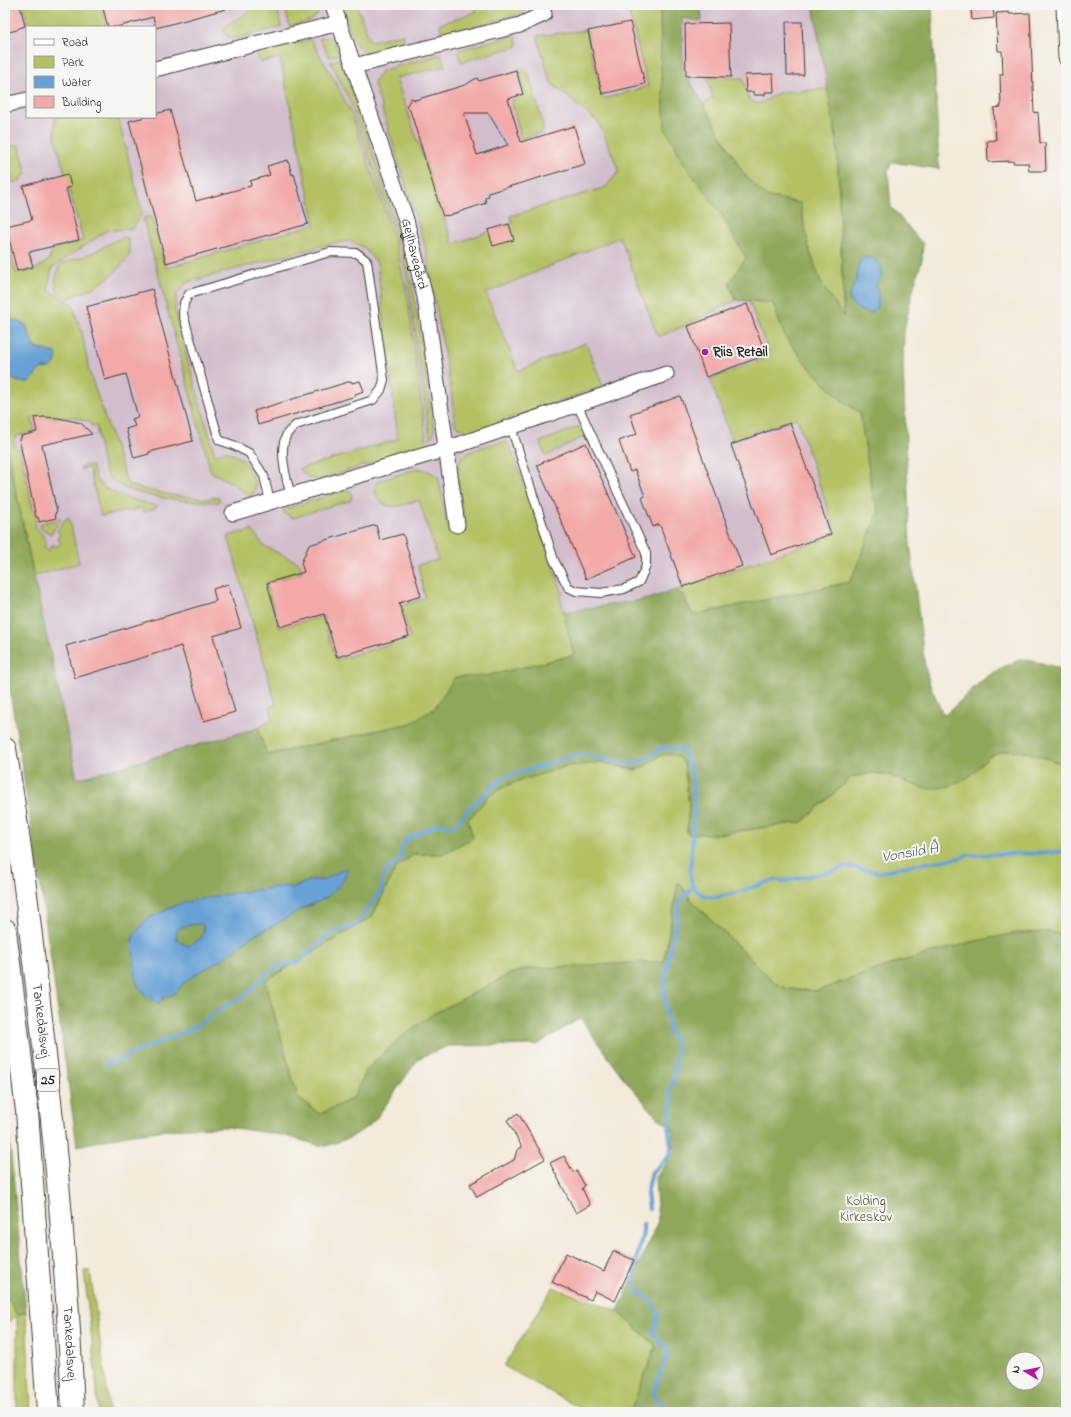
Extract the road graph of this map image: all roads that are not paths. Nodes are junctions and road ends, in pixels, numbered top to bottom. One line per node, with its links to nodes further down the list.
1 (333, 5): 4 (street, Gejlhavegård)
2 (1064, 5): 5 (street)
3 (543, 10): 6 (street)
4 (339, 23): 6 (street, Gejlhavegård); 7 (street)
5 (1066, 58)
6 (354, 66): 13 (street, Gejlhavegård)
7 (156, 69)
8 (26, 100): 9 (street)
9 (9, 104)
10 (666, 374): 11 (street)
11 (577, 404): 12 (street); 12 (lane)
12 (511, 427): 13 (street)
13 (446, 449): 14 (street); 17 (street, Gejlhavegård)
14 (291, 495): 15 (street); 15 (lane)
15 (270, 502): 16 (street)
16 (233, 513)
17 (457, 525)
18 (5, 749): 21 (highway, Tankedalsvej / 25)
19 (5, 930): 20 (highway, Tankedalsvej / 25)
20 (48, 1412)
21 (73, 1412)

